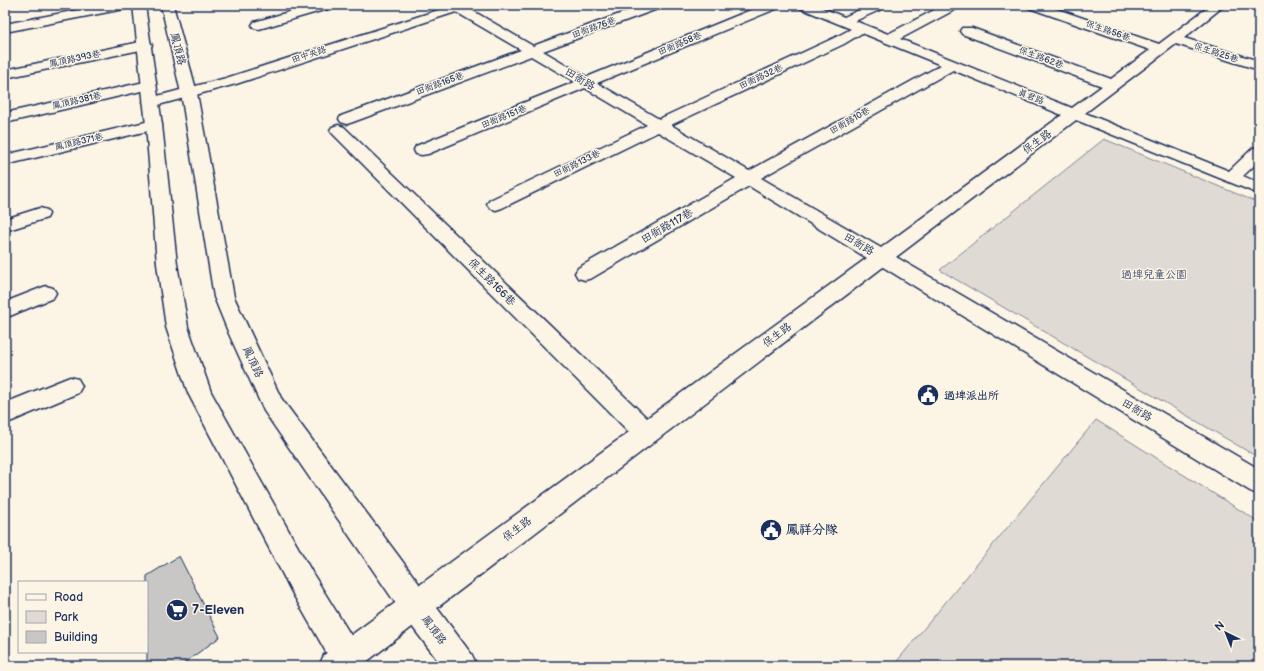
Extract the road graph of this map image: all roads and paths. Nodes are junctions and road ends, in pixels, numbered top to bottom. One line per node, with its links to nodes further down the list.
1 (124, 5): 15 (street)
2 (139, 5): 20 (street)
3 (167, 5): 27 (street, 鳳頂路)
4 (328, 5): 14 (street)
5 (656, 5): 21 (street, 田衙路76巷)
6 (774, 5): 25 (street, 田衙路58巷)
7 (804, 5): 13 (street, 真君路)
8 (880, 5): 13 (street)
9 (954, 5): 18 (street)
10 (1033, 5): 19 (street, 保生路56巷)
11 (1219, 5): 19 (street, 保生路)
12 (459, 6): 21 (street, 田衙路); 27 (street, 田中央路)
13 (845, 22): 16 (street, 真君路)
14 (259, 25)
15 (5, 28)
16 (862, 28): 18 (street, 真君路); 33 (street, 田衙路32巷)
17 (967, 31): 26 (street, 保生路62巷)
18 (889, 39): 22 (street, 真君路)
19 (1168, 44): 23 (street, 保生路25巷); 26 (street, 保生路)
20 (145, 45): 24 (street, 鳳頂路393巷); 28 (street)
21 (532, 50): 25 (street, 田衙路); 31 (street, 田衙路165巷)
22 (952, 65): 29 (street, 真君路); 37 (street, 田衙路10巷)
23 (1259, 66)
24 (5, 74)
25 (587, 83): 33 (street, 田衙路); 34 (street, 田衙路151巷)
26 (1114, 85): 29 (street, 保生路)
27 (189, 93): 28 (street, 田中央路); 51 (street, 鳳頂路)
28 (150, 94): 30 (street, 鳳頂路381巷); 32 (street)
29 (1074, 114): 38 (street, 真君路); 43 (street, 保生路)
30 (5, 118)
31 (342, 124): 49 (street, 保生路166巷)
32 (154, 125): 36 (street, 鳳頂路371巷); 52 (street)
33 (659, 125): 37 (street, 田衙路); 40 (street, 田衙路133巷)
34 (422, 150)
35 (1259, 152): 38 (street)
36 (5, 160)
37 (749, 178): 43 (street, 田衙路); 44 (street, 田衙路117巷)
38 (1232, 178): 39 (street, 真君路)
39 (1259, 189)
40 (496, 204)
41 (40, 214): 42 (street)
42 (5, 225)
43 (881, 257): 49 (street, 保生路); 50 (street, 田衙路)
44 (585, 273)
45 (46, 293): 46 (street)
46 (5, 310)
47 (70, 386): 48 (street)
48 (5, 414)
49 (646, 433): 51 (street, 保生路)
50 (1259, 483)
51 (416, 606): 52 (street, 保生路); 53 (street, 鳳頂路)
52 (344, 663)
53 (461, 666)

